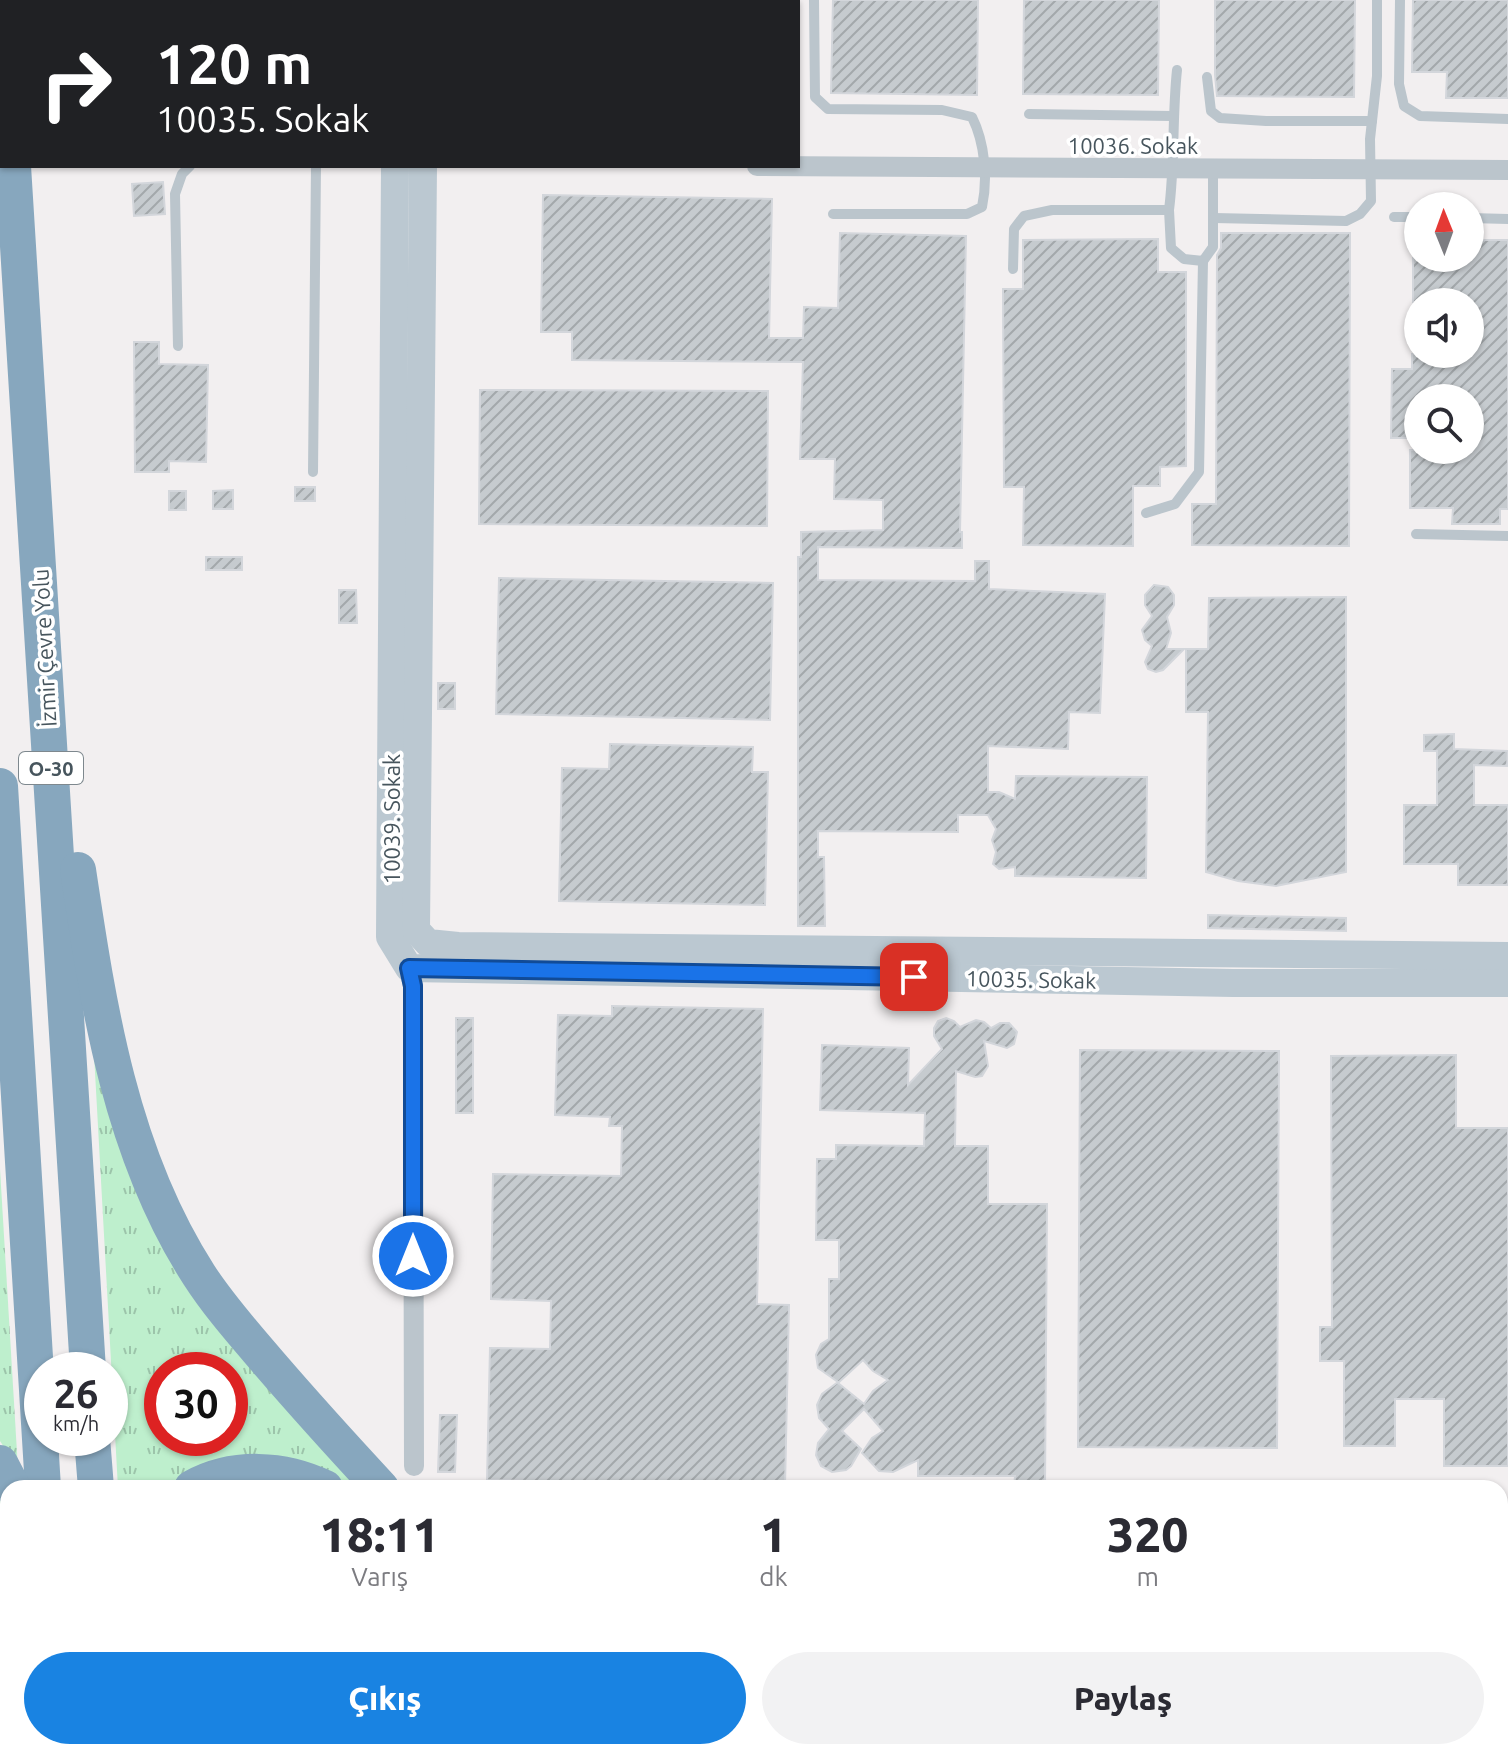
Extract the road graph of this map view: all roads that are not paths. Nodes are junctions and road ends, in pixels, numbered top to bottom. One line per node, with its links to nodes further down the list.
1 (814, 0): 16 (lane)
2 (1377, 0): 9 (lane)
3 (1400, 0): 8 (lane)
4 (1177, 70): 7 (lane)
5 (1207, 77): 9 (lane)
6 (1029, 114): 7 (lane)
7 (1172, 116): 17 (lane)
8 (1508, 119)
9 (1372, 121): 19 (lane)
10 (800, 166): 16 (street, 10036. Sokak)
11 (13, 168): 35 (highway, İzmir Çevre Yolu / O-30)
12 (188, 168): 30 (lane)
13 (316, 168): 31 (lane)
14 (395, 168): 39 (street, 10039. Sokak)
15 (423, 168): 37 (street, 10039. Sokak)
16 (984, 168): 17 (street, 10036. Sokak); 22 (lane)
17 (1173, 169): 18 (street, 10036. Sokak); 21 (lane)
18 (1213, 170): 19 (street, 10036. Sokak); 25 (lane)
19 (1370, 170): 20 (street, 10036. Sokak); 25 (lane)
20 (1508, 170)
21 (1169, 210): 28 (lane); 29 (lane)
22 (833, 214)
23 (1394, 217): 24 (lane)
24 (1404, 217)
25 (1214, 218): 28 (lane)
26 (1484, 218): 27 (lane)
27 (1508, 219)
28 (1203, 261): 32 (lane)
29 (1013, 269)
30 (178, 346)
31 (313, 472)
32 (1146, 513)
33 (1416, 534): 34 (lane)
34 (1508, 536)
35 (44, 638): 41 (highway, İzmir Çevre Yolu / O-30); 48 (highway)
36 (0, 786): 44 (highway, O-30)
37 (416, 930): 38 (street, 10035. Sokak)
38 (1508, 956)
39 (409, 968): 40 (street, 10035. Sokak); 43 (street, 10039. Sokak)
40 (1508, 983)
41 (87, 1352)
42 (93, 1456): 45 (highway)
43 (414, 1466)
44 (43, 1480)
45 (95, 1480)
46 (210, 1480): 47 (highway)
47 (310, 1480)
48 (374, 1480)

